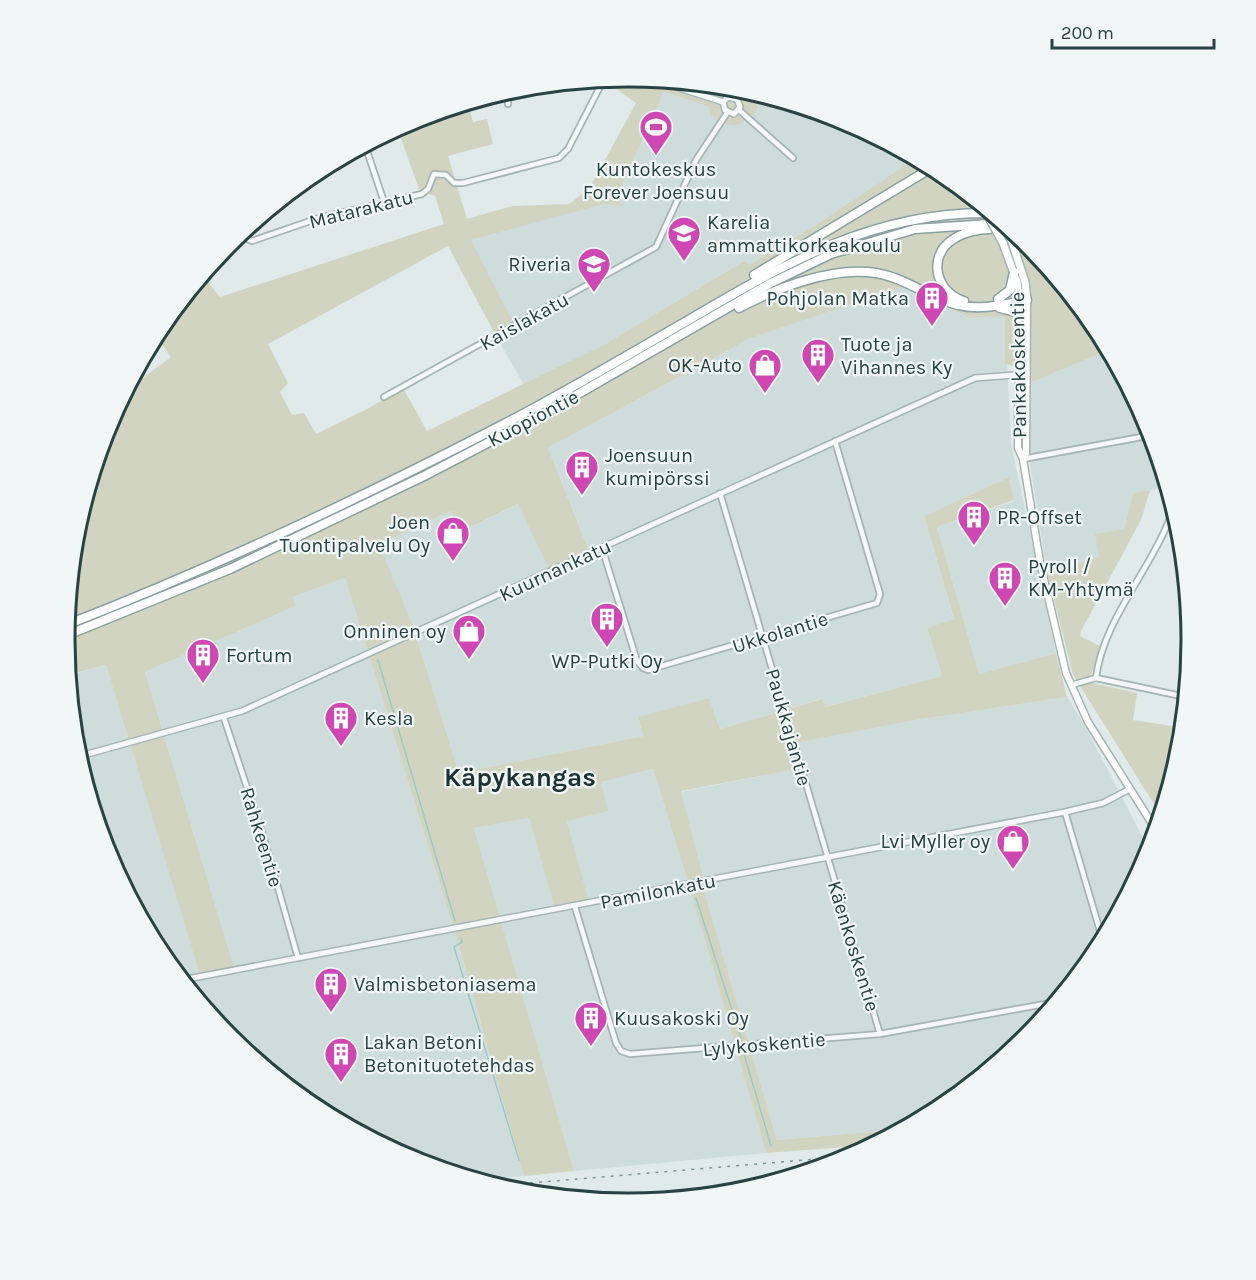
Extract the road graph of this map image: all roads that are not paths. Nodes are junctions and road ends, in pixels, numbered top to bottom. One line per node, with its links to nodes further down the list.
1 (599, 88): 14 (street, Matarakatu)
2 (687, 91): 5 (street)
3 (737, 99): 5 (street); 7 (street)
4 (508, 101): 6 (street)
5 (723, 102): 8 (street)
6 (508, 104)
7 (739, 110): 8 (street); 10 (street)
8 (727, 112): 30 (street, Kaislakatu)
9 (368, 152): 14 (street)
10 (793, 158)
11 (922, 172): 13 (highway)
12 (923, 173): 13 (highway)
13 (915, 178): 22 (highway)
14 (384, 202): 19 (street, Matarakatu)
15 (981, 214): 22 (highway, Kuopiontie)
16 (992, 223): 21 (main road, Pankakoskentie, bridge)
17 (992, 223): 27 (highway, Kuopiontie)
18 (998, 229): 24 (highway)
19 (247, 239)
20 (1012, 242): 23 (main road, Pankakoskentie, bridge)
21 (1014, 272): 23 (main road, Pankakoskentie); 24 (highway)
22 (734, 293): 37 (highway, Kuopiontie)
23 (1023, 298): 24 (highway); 25 (highway); 26 (main road, Pankakoskentie); 29 (main road, Pankakoskentie)
24 (998, 299)
25 (985, 306): 26 (highway); 27 (highway)
26 (1020, 313): 28 (main road, Pankakoskentie)
27 (705, 321): 38 (highway, Kuopiontie)
28 (1018, 374): 29 (street, Kuurnankatu); 32 (street, Kuurnankatu); 33 (main road, Pankakoskentie)
29 (1027, 374): 33 (main road, Pankakoskentie)
30 (384, 397)
31 (1142, 437): 33 (street)
32 (835, 441): 34 (street, Kuurnankatu); 39 (street, Ukkolantie)
33 (1023, 459): 41 (main road, Pankakoskentie)
34 (720, 493): 36 (street, Kuurnankatu); 39 (street, Paukkajantie)
35 (1168, 522): 40 (street)
36 (602, 548): 39 (street, Ukkolantie); 43 (street, Kuurnankatu)
37 (76, 620)
38 (75, 632)
39 (762, 637): 48 (street, Paukkajantie)
40 (1096, 678): 41 (street); 42 (street)
41 (1071, 685): 45 (main road, Pankakoskentie)
42 (1178, 695)
43 (224, 718): 44 (street, Kuurnankatu); 51 (street, Rahkeentie)
44 (87, 754)
45 (1130, 789): 46 (street, Pamilonkatu); 47 (main road, Pankakoskentie)
46 (1065, 812): 48 (street, Pamilonkatu); 50 (street)
47 (1151, 822)
48 (827, 858): 49 (street, Pamilonkatu); 54 (street, Käenkoskentie)
49 (575, 907): 51 (street, Pamilonkatu); 54 (street, Lylykoskentie)
50 (1099, 929)
51 (298, 958): 52 (street, Pamilonkatu)
52 (190, 978)
53 (1045, 1004): 54 (street, Lylykoskentie)
54 (880, 1034)

